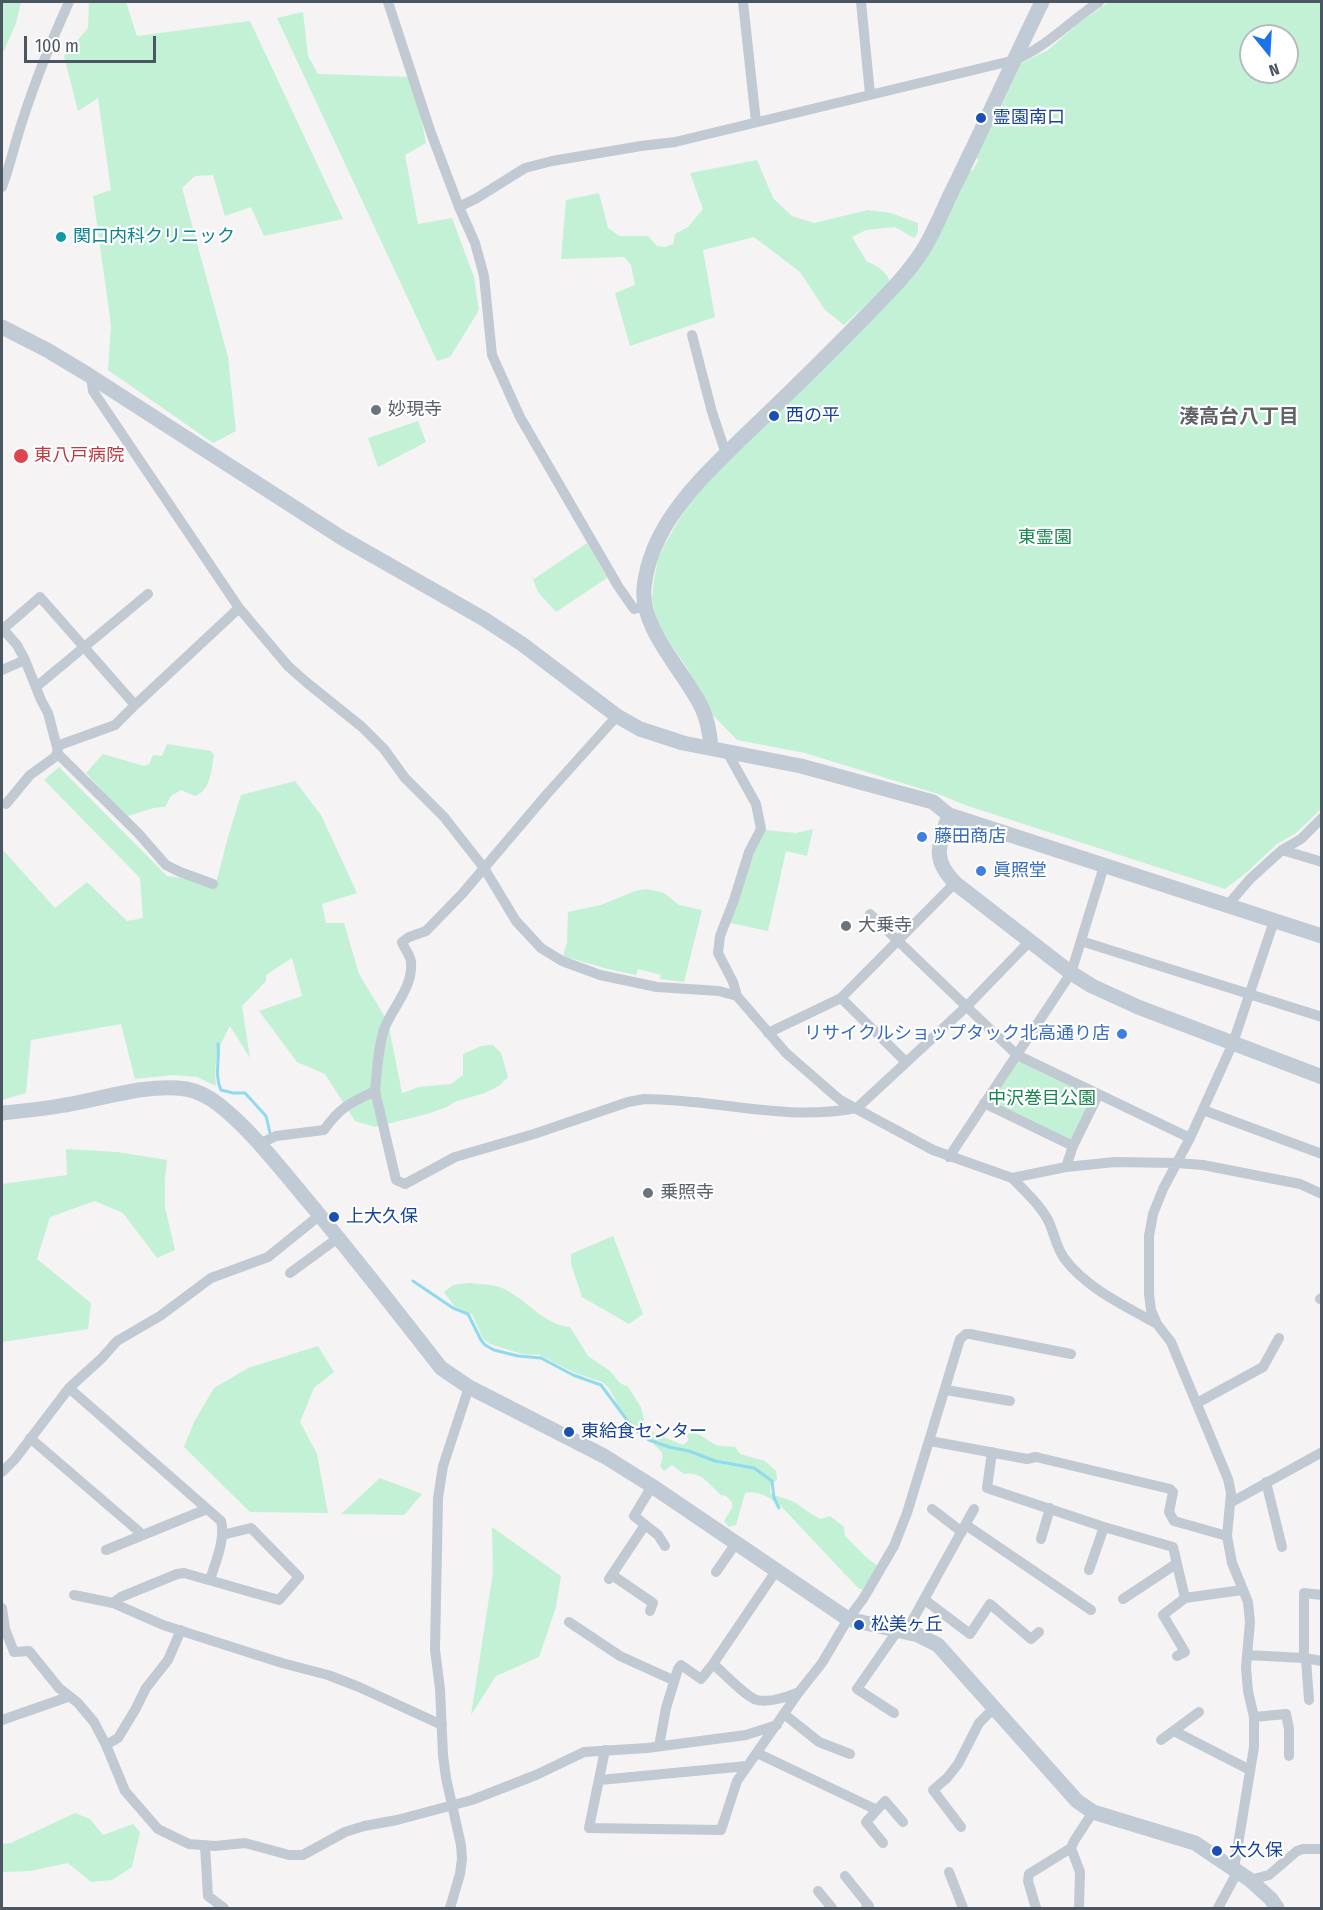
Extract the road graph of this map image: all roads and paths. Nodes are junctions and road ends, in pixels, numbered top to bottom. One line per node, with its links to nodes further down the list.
1 (69, 2): 10 (street)
2 (388, 2): 11 (street)
3 (743, 2): 9 (street)
4 (861, 2): 8 (street)
5 (1042, 2): 7 (street)
6 (1099, 2): 7 (street)
7 (1015, 60): 8 (street); 15 (street)
8 (870, 94): 9 (street)
9 (756, 122): 11 (street)
10 (2, 187)
11 (459, 207): 17 (street)
12 (2, 327): 14 (street)
13 (692, 334): 15 (street)
14 (91, 376): 18 (street); 25 (street)
15 (726, 454): 17 (street)
16 (148, 594): 20 (street)
17 (645, 606): 27 (street)
18 (239, 608): 24 (street); 34 (street)
19 (2, 629): 20 (street); 21 (street)
20 (84, 648): 23 (street); 24 (street)
21 (25, 660): 22 (street); 23 (street)
22 (2, 670)
23 (36, 687): 26 (street)
24 (135, 705): 26 (street)
25 (617, 716): 27 (street); 34 (street)
26 (57, 749): 28 (street); 36 (street)
27 (719, 749): 29 (street); 46 (street)
28 (6, 804)
29 (949, 815): 33 (street); 35 (street)
30 (1322, 818): 31 (street)
31 (1282, 850): 32 (street); 37 (street)
32 (1322, 862)
33 (1104, 866): 37 (street); 42 (street)
34 (484, 868): 46 (street); 55 (street)
35 (954, 883): 41 (street); 43 (street)
36 (213, 884)
37 (1227, 906): 39 (street)
38 (870, 914): 41 (street)
39 (1274, 921): 40 (street); 45 (street)
40 (1322, 936)
41 (899, 940): 47 (street); 48 (street)
42 (1081, 941): 44 (street); 45 (street)
43 (1029, 942): 44 (street); 48 (street)
44 (1071, 973): 51 (street); 52 (street)
45 (1250, 994): 49 (street); 51 (street)
46 (737, 996): 50 (street)
47 (841, 998): 50 (street); 53 (street)
48 (967, 1006): 52 (street); 53 (street)
49 (1322, 1017)
50 (768, 1033): 58 (street)
51 (1233, 1043): 54 (street); 59 (street)
52 (1017, 1055): 56 (street); 57 (street)
53 (906, 1062): 58 (street)
54 (1322, 1077)
55 (375, 1091): 58 (street); 62 (street)
56 (1098, 1095): 61 (street); 63 (street)
57 (984, 1103): 63 (street); 65 (street)
58 (857, 1108): 65 (street)
59 (1203, 1110): 61 (street); 64 (street)
60 (2, 1113): 62 (street)
61 (1190, 1138): 66 (street)
62 (260, 1144): 70 (street)
63 (1073, 1146): 67 (street)
64 (1322, 1154)
65 (949, 1157): 68 (street)
66 (1178, 1163): 67 (street); 69 (street); 73 (street)
67 (1066, 1167): 68 (street)
68 (1012, 1178): 73 (street)
69 (1322, 1194)
70 (320, 1215): 71 (street); 77 (street)
71 (338, 1238): 72 (street); 76 (street)
72 (290, 1273)
73 (1157, 1324): 80 (street)
74 (1279, 1338): 80 (street)
75 (1071, 1353): 78 (street)
76 (469, 1387): 87 (street); 139 (street)
77 (69, 1388): 81 (street); 90 (street)
78 (945, 1390): 79 (street); 82 (street)
79 (1010, 1401)
80 (1197, 1403): 88 (street)
81 (30, 1438): 85 (street); 96 (street)
82 (930, 1441): 83 (street); 119 (street)
83 (992, 1452): 89 (street); 98 (street)
84 (1322, 1452): 86 (street)
85 (2, 1472)
86 (1266, 1482): 88 (street); 102 (street)
87 (652, 1486): 93 (street); 100 (street)
88 (1230, 1503): 98 (street)
89 (1050, 1508): 94 (street); 99 (street)
90 (207, 1509): 96 (street); 97 (street)
91 (932, 1509): 95 (street)
92 (974, 1509): 95 (street)
93 (645, 1525): 101 (street); 118 (street)
94 (1104, 1527): 104 (street); 105 (street)
95 (964, 1528): 114 (street); 117 (street)
96 (143, 1535): 103 (street)
97 (222, 1535): 108 (street); 108 (street)
98 (1227, 1536): 109 (street)
99 (1041, 1539)
100 (736, 1543): 106 (street); 107 (street)
101 (665, 1546)
102 (1282, 1547)
103 (106, 1550)
104 (1176, 1564): 112 (street); 113 (street)
105 (1089, 1570)
106 (776, 1571): 119 (street); 128 (street)
107 (717, 1572)
108 (210, 1580): 115 (street)
109 (1242, 1590): 112 (street); 124 (street)
110 (74, 1595): 115 (street)
111 (1322, 1595): 126 (street)
112 (1185, 1598): 125 (street)
113 (1123, 1599)
114 (925, 1600): 122 (street); 123 (street)
115 (113, 1603): 121 (street)
116 (2, 1608): 131 (street)
117 (1091, 1610)
118 (650, 1611)
119 (848, 1619): 122 (street); 130 (street)
120 (569, 1622): 129 (street)
121 (181, 1630): 139 (street); 143 (street)
122 (902, 1631): 133 (street); 135 (street)
123 (1039, 1632)
124 (1247, 1655): 126 (street); 137 (street)
125 (1177, 1656)
126 (1305, 1658): 127 (street); 132 (street)
127 (1322, 1661)
128 (712, 1664): 129 (street); 130 (street)
129 (673, 1680): 144 (street)
130 (799, 1692): 136 (street)
131 (68, 1696): 138 (street); 143 (street)
132 (1310, 1700)
133 (994, 1708): 154 (street); 156 (street)
134 (1199, 1712): 141 (street)
135 (894, 1713)
136 (784, 1714): 140 (street); 147 (street)
137 (1254, 1717): 148 (street); 150 (street)
138 (2, 1720)
139 (442, 1725): 152 (street)
140 (777, 1725): 144 (street); 146 (street)
141 (1174, 1731): 142 (street); 150 (street)
142 (1161, 1740)
143 (106, 1745): 158 (street)
144 (659, 1746): 145 (street)
145 (605, 1750): 151 (street); 152 (street)
146 (757, 1753): 149 (street); 153 (street)
147 (850, 1754)
148 (1289, 1756)
149 (747, 1766): 151 (street); 151 (street)
150 (1250, 1770): 162 (street)
151 (600, 1780)
152 (453, 1804): 158 (street); 166 (street)
153 (877, 1810): 155 (street); 157 (street)
154 (1093, 1812): 159 (street); 162 (street)
155 (903, 1822)
156 (961, 1827)
157 (884, 1843)
158 (205, 1846): 165 (street)
159 (1071, 1848): 170 (street); 171 (street)
160 (1322, 1849): 162 (street)
161 (949, 1872): 169 (street)
162 (1241, 1873): 172 (street); 173 (street)
163 (845, 1876): 168 (street)
164 (818, 1891): 167 (street)
165 (224, 1908)
166 (450, 1908)
167 (832, 1908)
168 (866, 1908)
169 (963, 1908)
170 (1036, 1908)
171 (1079, 1908)
172 (1218, 1908)
173 (1277, 1908)

